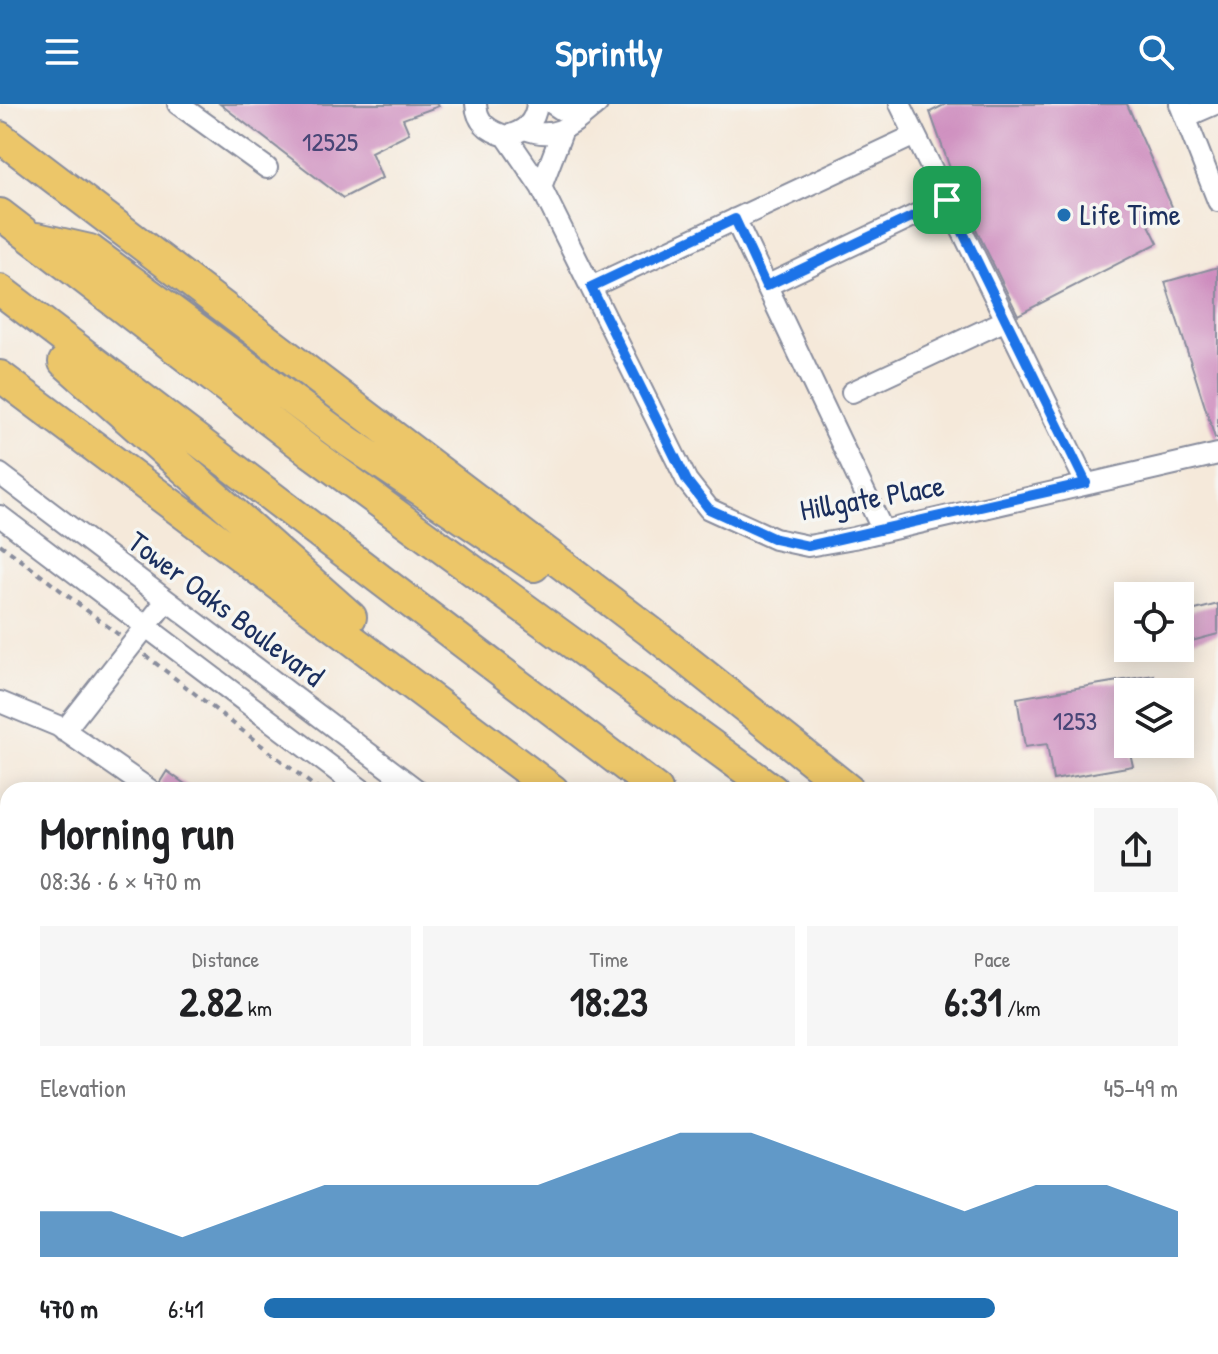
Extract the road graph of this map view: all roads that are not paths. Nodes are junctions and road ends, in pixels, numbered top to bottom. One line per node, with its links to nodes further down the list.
1 (178, 104): 14 (street)
2 (476, 104): 10 (street, Hillgate Place)
3 (537, 104): 10 (street)
4 (553, 104): 5 (street)
5 (589, 104)
6 (597, 104): 11 (street)
7 (900, 104): 12 (street)
8 (1215, 104): 9 (street)
9 (1183, 110): 17 (street)
10 (515, 132): 11 (street); 15 (street, Hillgate Place)
11 (562, 132): 15 (street)
12 (915, 135): 16 (street); 19 (street)
13 (0, 137): 35 (highway)
14 (267, 168)
15 (541, 187): 22 (street, Hillgate Place)
16 (947, 200): 21 (street); 25 (street)
17 (1218, 201)
18 (0, 214): 20 (highway)
19 (735, 219): 21 (street); 22 (street)
20 (29, 236): 35 (highway); 46 (highway)
21 (766, 286): 32 (street)
22 (591, 287): 32 (street, Hillgate Place)
23 (0, 290): 45 (highway)
24 (0, 305): 38 (highway)
25 (1006, 320): 27 (street); 30 (street)
26 (0, 376): 38 (highway)
27 (852, 392)
28 (1218, 454): 30 (street, Hillgate Place)
29 (0, 474): 33 (street, Tower Oaks Boulevard)
30 (1086, 483): 32 (street, Hillgate Place)
31 (0, 516): 34 (street, Tower Oaks Boulevard)
32 (883, 531)
33 (166, 601): 34 (street); 43 (street, Tower Oaks Boulevard)
34 (145, 627): 37 (street); 42 (street, Tower Oaks Boulevard)
35 (651, 632): 47 (highway)
36 (0, 702): 37 (street)
37 (64, 731): 39 (street)
38 (507, 755): 44 (highway)
39 (115, 764): 40 (street); 41 (street)
40 (120, 782)
41 (139, 782)
42 (351, 782)
43 (406, 782)
44 (542, 782)
45 (646, 782)
46 (762, 782)
47 (839, 782)

